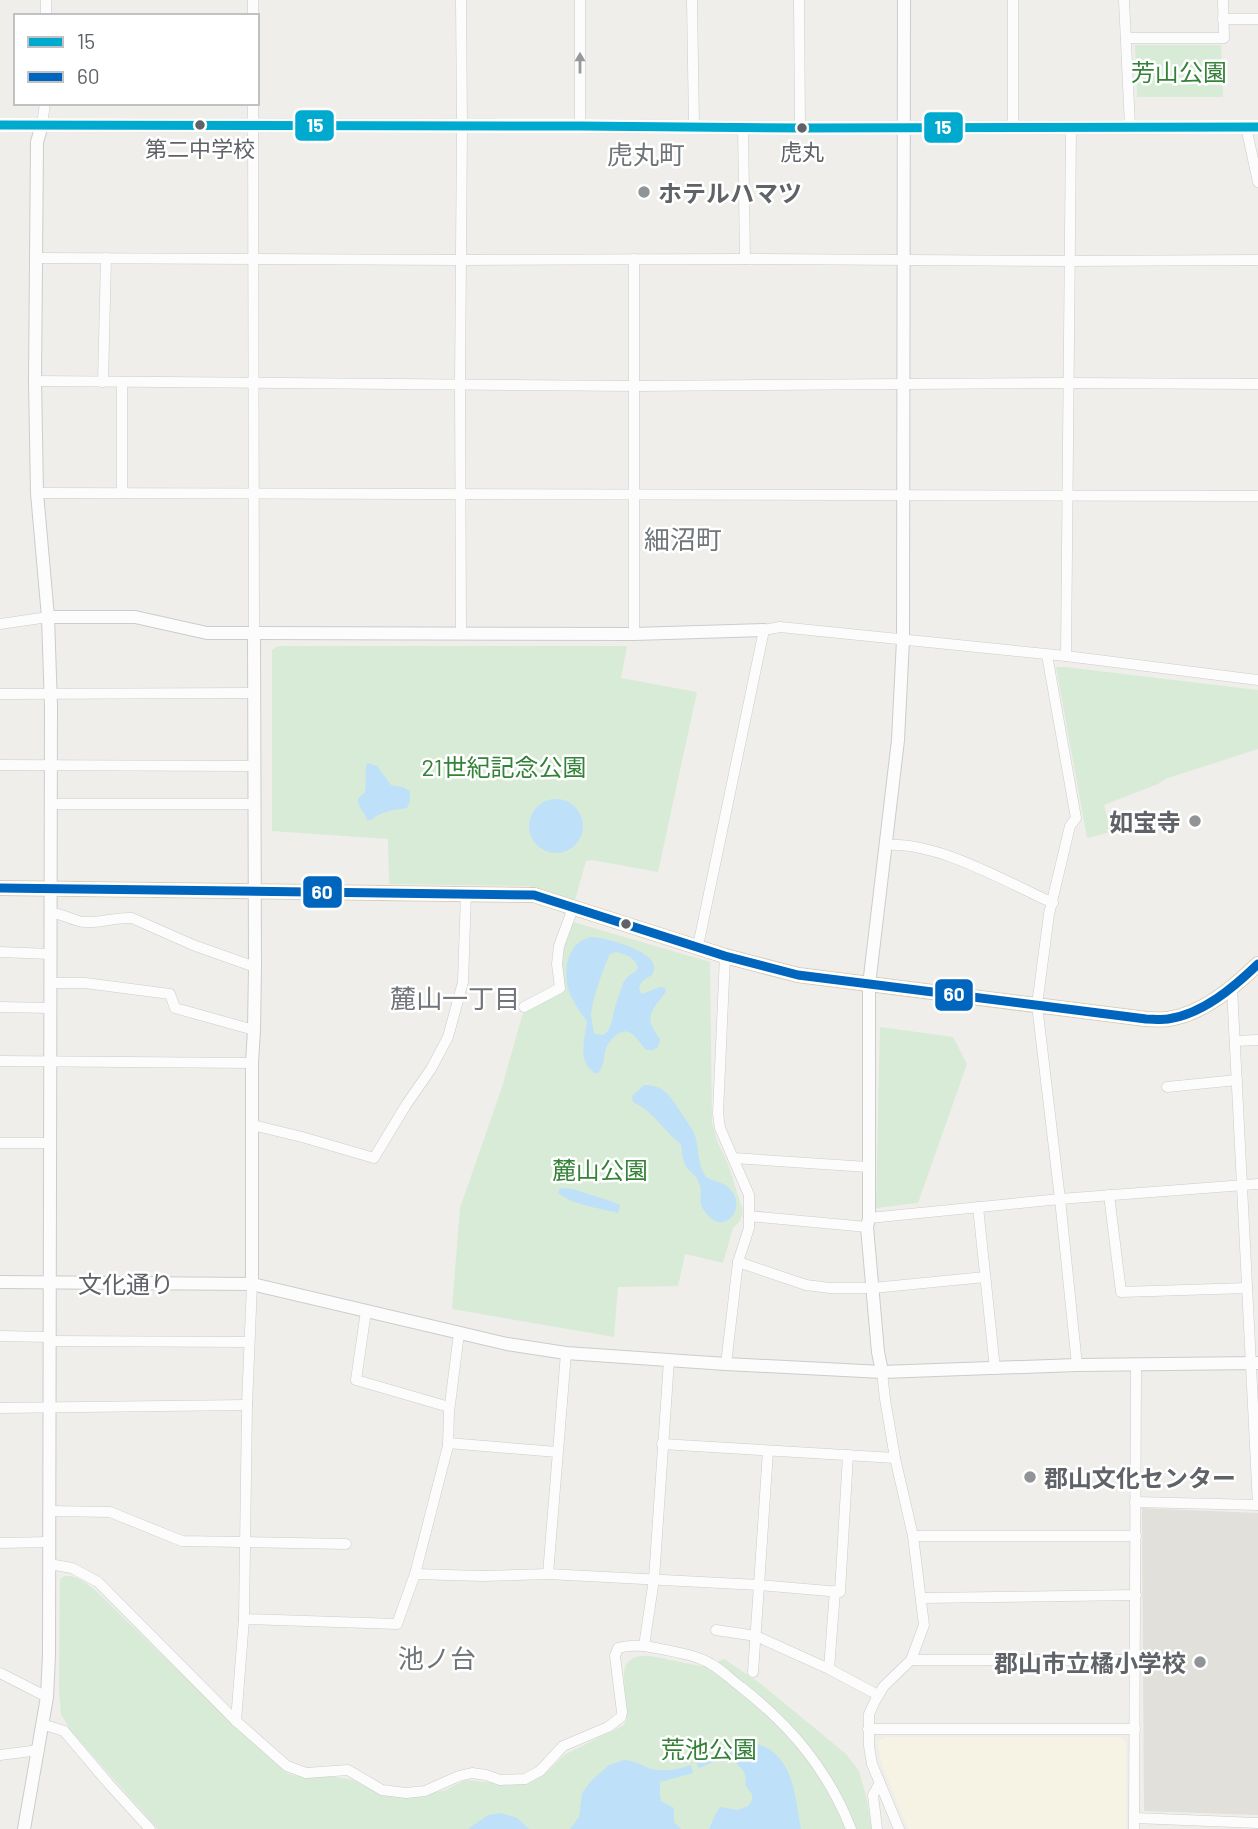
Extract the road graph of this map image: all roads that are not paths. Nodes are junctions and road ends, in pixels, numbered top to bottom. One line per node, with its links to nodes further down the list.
1 (461, 0): 17 (street)
2 (580, 0): 18 (street, one-way to 2)
3 (692, 0): 19 (street)
4 (799, 0): 25 (street)
5 (904, 0): 21 (street)
6 (1013, 0): 22 (street)
7 (1124, 0): 11 (street)
8 (1223, 0): 9 (street)
9 (1223, 19): 10 (street); 11 (street)
10 (1258, 19)
11 (1126, 38): 23 (street)
12 (45, 105): 15 (street)
13 (253, 105): 16 (street)
14 (0, 125): 15 (street)
15 (42, 125): 16 (street); 28 (street)
16 (253, 126): 17 (street); 30 (street)
17 (463, 126): 18 (street); 33 (street)
18 (580, 126): 19 (street)
19 (694, 126): 20 (street)
20 (743, 127): 25 (street); 32 (street)
21 (903, 127): 22 (street); 25 (street); 35 (street)
22 (1013, 127): 26 (street)
23 (1130, 127): 24 (street); 26 (street)
24 (1252, 127): 27 (street)
25 (800, 128)
26 (1071, 128): 36 (street)
27 (1258, 182)
28 (36, 258): 29 (street); 37 (street)
29 (106, 258): 30 (street); 38 (street)
30 (253, 258): 33 (street); 40 (street)
31 (634, 259): 32 (street); 33 (street); 45 (street)
32 (745, 259): 35 (street)
33 (461, 260): 42 (street)
34 (1258, 260): 36 (street)
35 (904, 261): 36 (street); 43 (street)
36 (1069, 261): 41 (street)
37 (35, 381): 38 (street); 46 (street)
38 (103, 382): 39 (street)
39 (122, 382): 40 (street); 47 (street)
40 (254, 383): 42 (street); 48 (street)
41 (1069, 383): 43 (street); 44 (street); 52 (street)
42 (460, 384): 45 (street); 49 (street)
43 (903, 384): 45 (street); 51 (street)
44 (1258, 384)
45 (635, 386): 50 (street)
46 (37, 493): 47 (street); 54 (street)
47 (122, 493): 48 (street)
48 (253, 494): 49 (street); 57 (street)
49 (461, 494): 50 (street); 58 (street)
50 (634, 494): 51 (street); 59 (street)
51 (903, 496): 52 (street); 60 (street)
52 (1068, 496): 53 (street); 62 (street)
53 (1258, 496)
54 (48, 617): 55 (street); 57 (street); 66 (street)
55 (0, 624)
56 (764, 630): 59 (street); 60 (street); 80 (street)
57 (254, 633): 58 (street); 64 (street)
58 (461, 633): 59 (street)
59 (634, 634)
60 (903, 640): 61 (street); 72 (street)
61 (1046, 655): 62 (street); 77 (street)
62 (1066, 656): 63 (street)
63 (1258, 680)
64 (254, 693): 66 (street); 69 (street)
65 (0, 694): 66 (street)
66 (50, 694): 68 (street)
67 (0, 765): 68 (street)
68 (51, 765): 69 (street); 70 (street)
69 (254, 766): 71 (street)
70 (51, 804): 71 (street); 74 (street)
71 (254, 804): 75 (street)
72 (886, 845): 77 (street); 87 (street)
73 (0, 888): 74 (main road)
74 (51, 888): 75 (main road); 79 (street)
75 (254, 890): 76 (main road); 85 (street)
76 (466, 893): 78 (main road); 101 (street)
77 (1052, 903): 89 (street)
78 (573, 908): 80 (main road); 91 (street)
79 (50, 913): 82 (street); 85 (street)
80 (698, 946): 83 (main road)
81 (0, 952): 82 (street)
82 (50, 954): 86 (street)
83 (725, 956): 87 (main road); 104 (street)
84 (1258, 964): 88 (main road)
85 (255, 967): 93 (street)
86 (50, 984): 92 (street); 93 (street)
87 (869, 985): 89 (main road); 105 (street)
88 (1232, 987): 89 (main road); 95 (street)
89 (1037, 1005): 109 (street)
90 (0, 1007): 92 (street)
91 (524, 1007)
92 (50, 1008): 97 (street)
93 (254, 1030): 98 (street)
94 (1258, 1040): 95 (street)
95 (1235, 1041): 99 (street)
96 (0, 1061): 97 (street)
97 (50, 1061): 98 (street); 103 (street)
98 (252, 1063): 101 (street)
99 (1237, 1080): 100 (street); 107 (street)
100 (1167, 1087)
101 (253, 1125): 117 (street)
102 (0, 1143): 103 (street)
103 (49, 1143): 116 (street)
104 (733, 1158): 105 (street); 111 (street)
105 (868, 1167): 112 (street)
106 (1258, 1184): 107 (street)
107 (1242, 1185): 108 (street); 119 (street)
108 (1109, 1195): 109 (street); 119 (street)
109 (1060, 1199): 110 (street); 129 (street)
110 (978, 1207): 112 (street); 114 (street)
111 (749, 1216): 112 (street); 113 (street)
112 (868, 1223): 118 (street)
113 (738, 1262): 118 (street); 128 (street)
114 (985, 1277): 118 (street); 131 (street)
115 (0, 1282): 116 (street, 文化通り)
116 (49, 1283): 117 (street, 文化通り); 123 (street)
117 (252, 1284): 120 (street, 文化通り); 124 (street)
118 (873, 1287): 132 (street)
119 (1247, 1288): 127 (street)
120 (366, 1311): 121 (street, 文化通り); 134 (street)
121 (459, 1333): 125 (street, 文化通り); 134 (street)
122 (0, 1336): 123 (street)
123 (49, 1339): 124 (street); 136 (street)
124 (249, 1342): 133 (street)
125 (566, 1353): 126 (street, 文化通り); 140 (street)
126 (669, 1360): 128 (street, 文化通り); 138 (street)
127 (1254, 1363): 130 (street, 文化通り); 144 (street)
128 (726, 1364): 132 (street, 文化通り)
129 (1077, 1365): 130 (street, 文化通り); 131 (street, 文化通り)
130 (1136, 1366): 143 (street)
131 (995, 1369): 132 (street, 文化通り)
132 (882, 1372): 142 (street)
133 (247, 1405): 136 (street); 150 (street)
134 (449, 1407): 137 (street)
135 (0, 1408): 136 (street)
136 (50, 1408): 145 (street)
137 (448, 1443): 140 (street); 153 (street)
138 (662, 1444): 139 (street); 155 (street)
139 (768, 1451): 141 (street); 156 (street)
140 (558, 1452): 154 (street)
141 (848, 1455): 142 (street); 157 (street)
142 (895, 1458): 146 (street)
143 (1135, 1502): 144 (street); 147 (street)
144 (1258, 1505)
145 (49, 1511): 149 (street); 150 (street)
146 (912, 1536): 147 (street); 159 (street)
147 (1136, 1536): 158 (street)
148 (0, 1542): 149 (street)
149 (49, 1542): 152 (street)
150 (245, 1542): 151 (street); 160 (street)
151 (346, 1544)
152 (49, 1564): 170 (street); 171 (street)
153 (415, 1574): 154 (street); 160 (street)
154 (548, 1574): 155 (street)
155 (654, 1580): 156 (street); 163 (street)
156 (759, 1586): 157 (street); 162 (street)
157 (835, 1591): 166 (street)
158 (1136, 1595): 159 (street); 165 (street)
159 (921, 1598): 164 (street)
160 (244, 1619): 171 (street)
161 (716, 1630): 162 (street)
162 (756, 1636): 166 (street); 167 (street)
163 (644, 1646): 171 (street); 182 (street)
164 (911, 1660): 165 (street); 169 (street)
165 (1135, 1660): 174 (street)
166 (829, 1669): 169 (street)
167 (752, 1672)
168 (0, 1673): 170 (street)
169 (878, 1695): 173 (street)
170 (47, 1697): 172 (street)
171 (236, 1721)
172 (42, 1724): 175 (street); 181 (street)
173 (868, 1729): 174 (street); 177 (street)
174 (1135, 1729): 179 (street)
175 (39, 1750): 176 (street); 180 (street)
176 (0, 1755)
177 (880, 1783): 183 (street); 184 (street)
178 (1258, 1823): 179 (street)
179 (1134, 1824)
180 (24, 1829)
181 (150, 1829)
182 (851, 1829)
183 (877, 1829)
184 (899, 1829)

